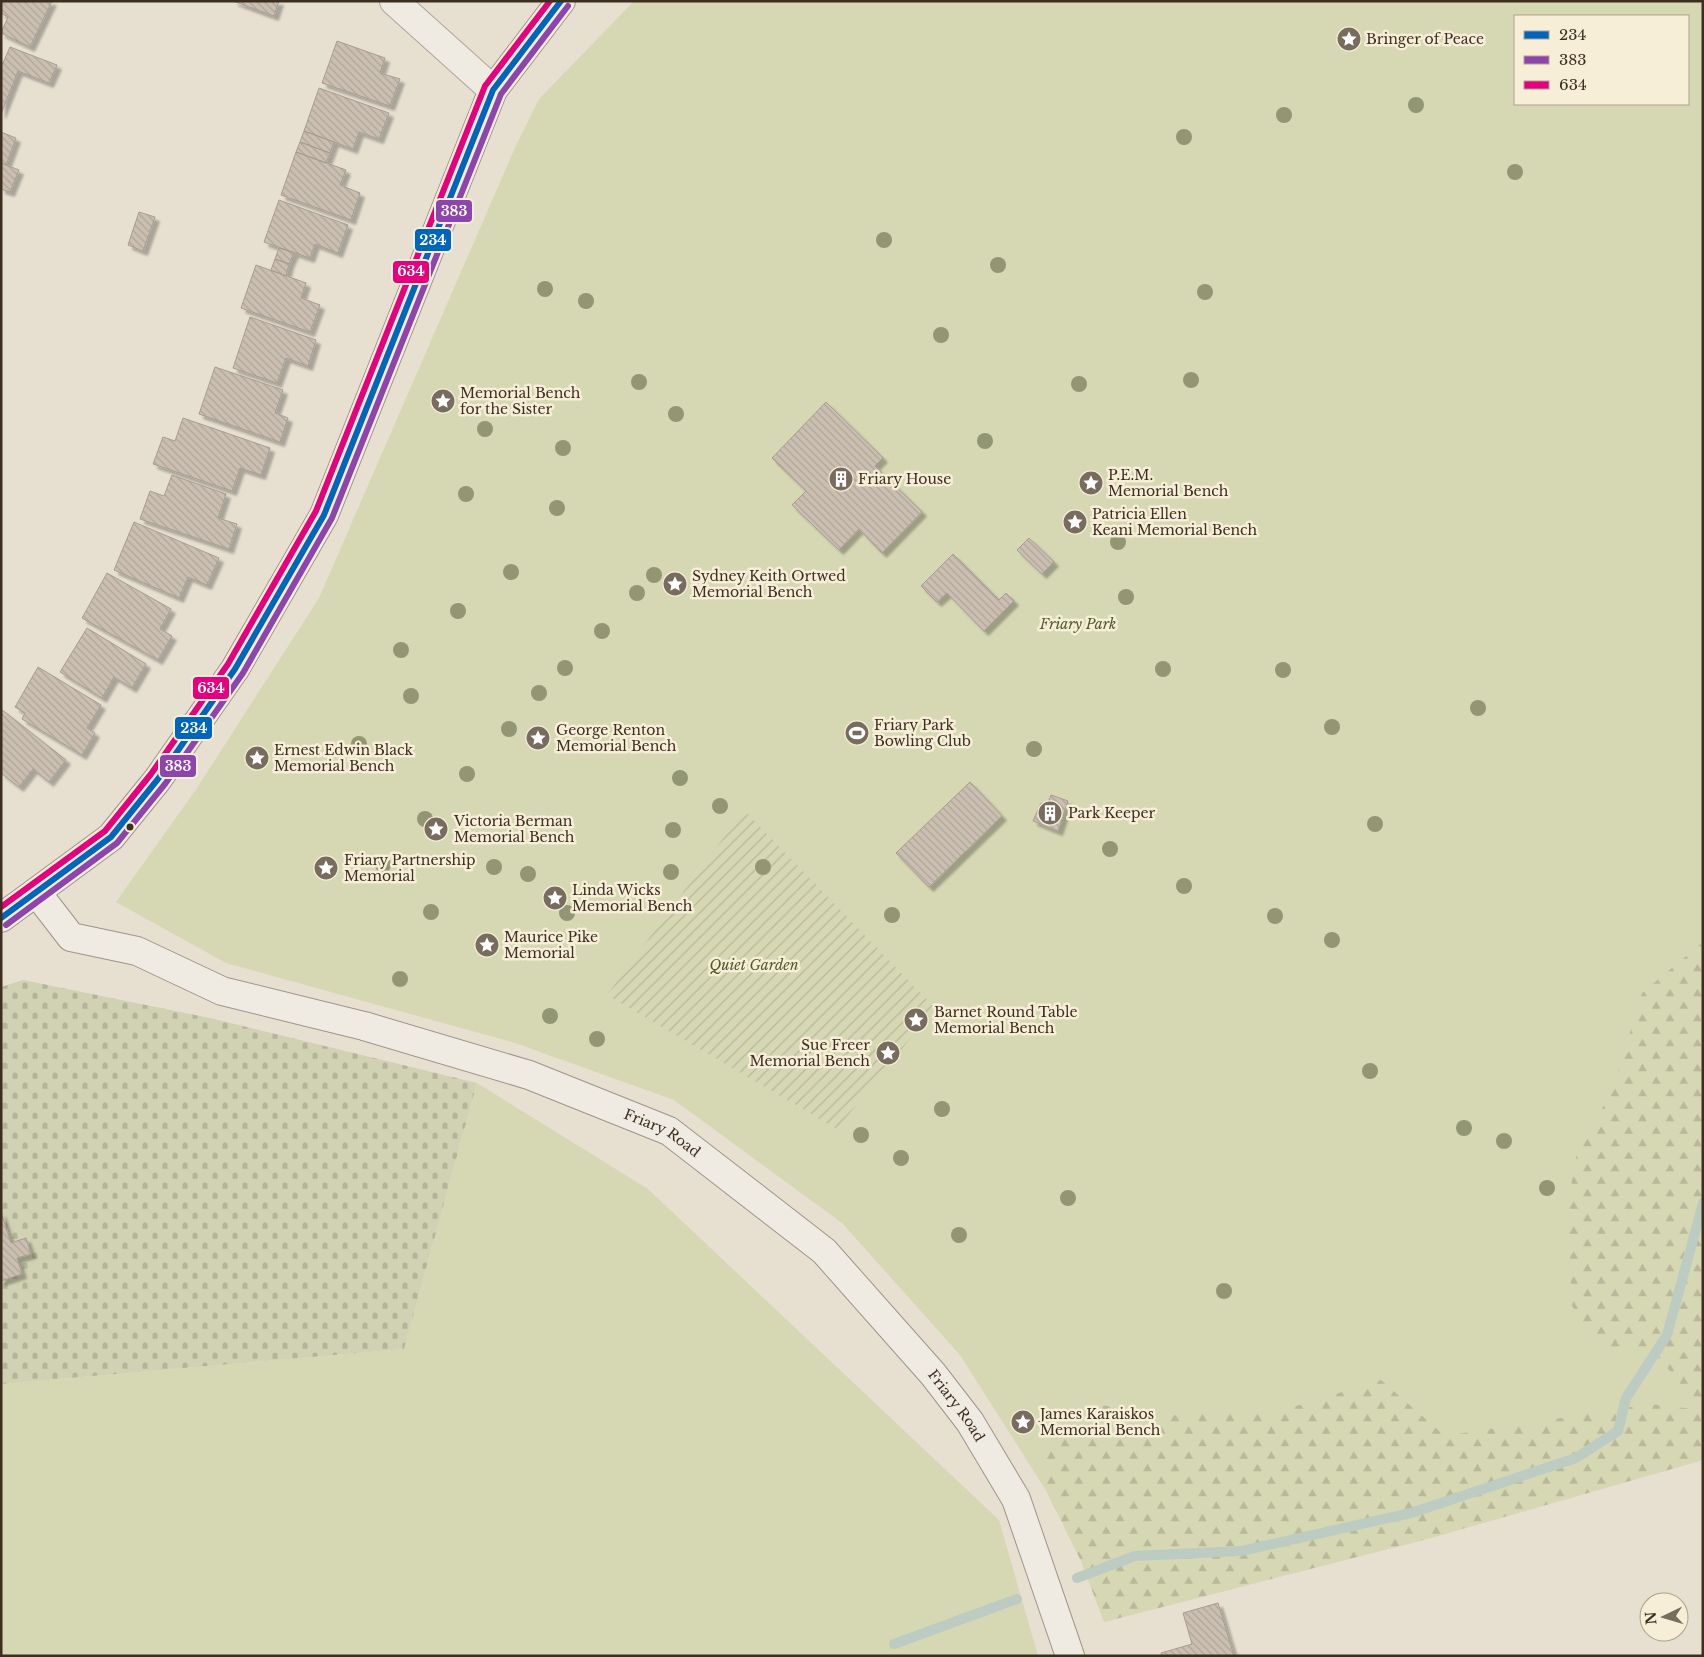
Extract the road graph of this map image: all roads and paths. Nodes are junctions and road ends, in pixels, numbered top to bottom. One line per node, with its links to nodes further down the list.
1 (394, 1): 3 (street)
2 (561, 1): 3 (street)
3 (493, 90): 4 (street)
4 (37, 893): 5 (street); 6 (street, Friary Road)
5 (1, 918)
6 (1070, 1656)

